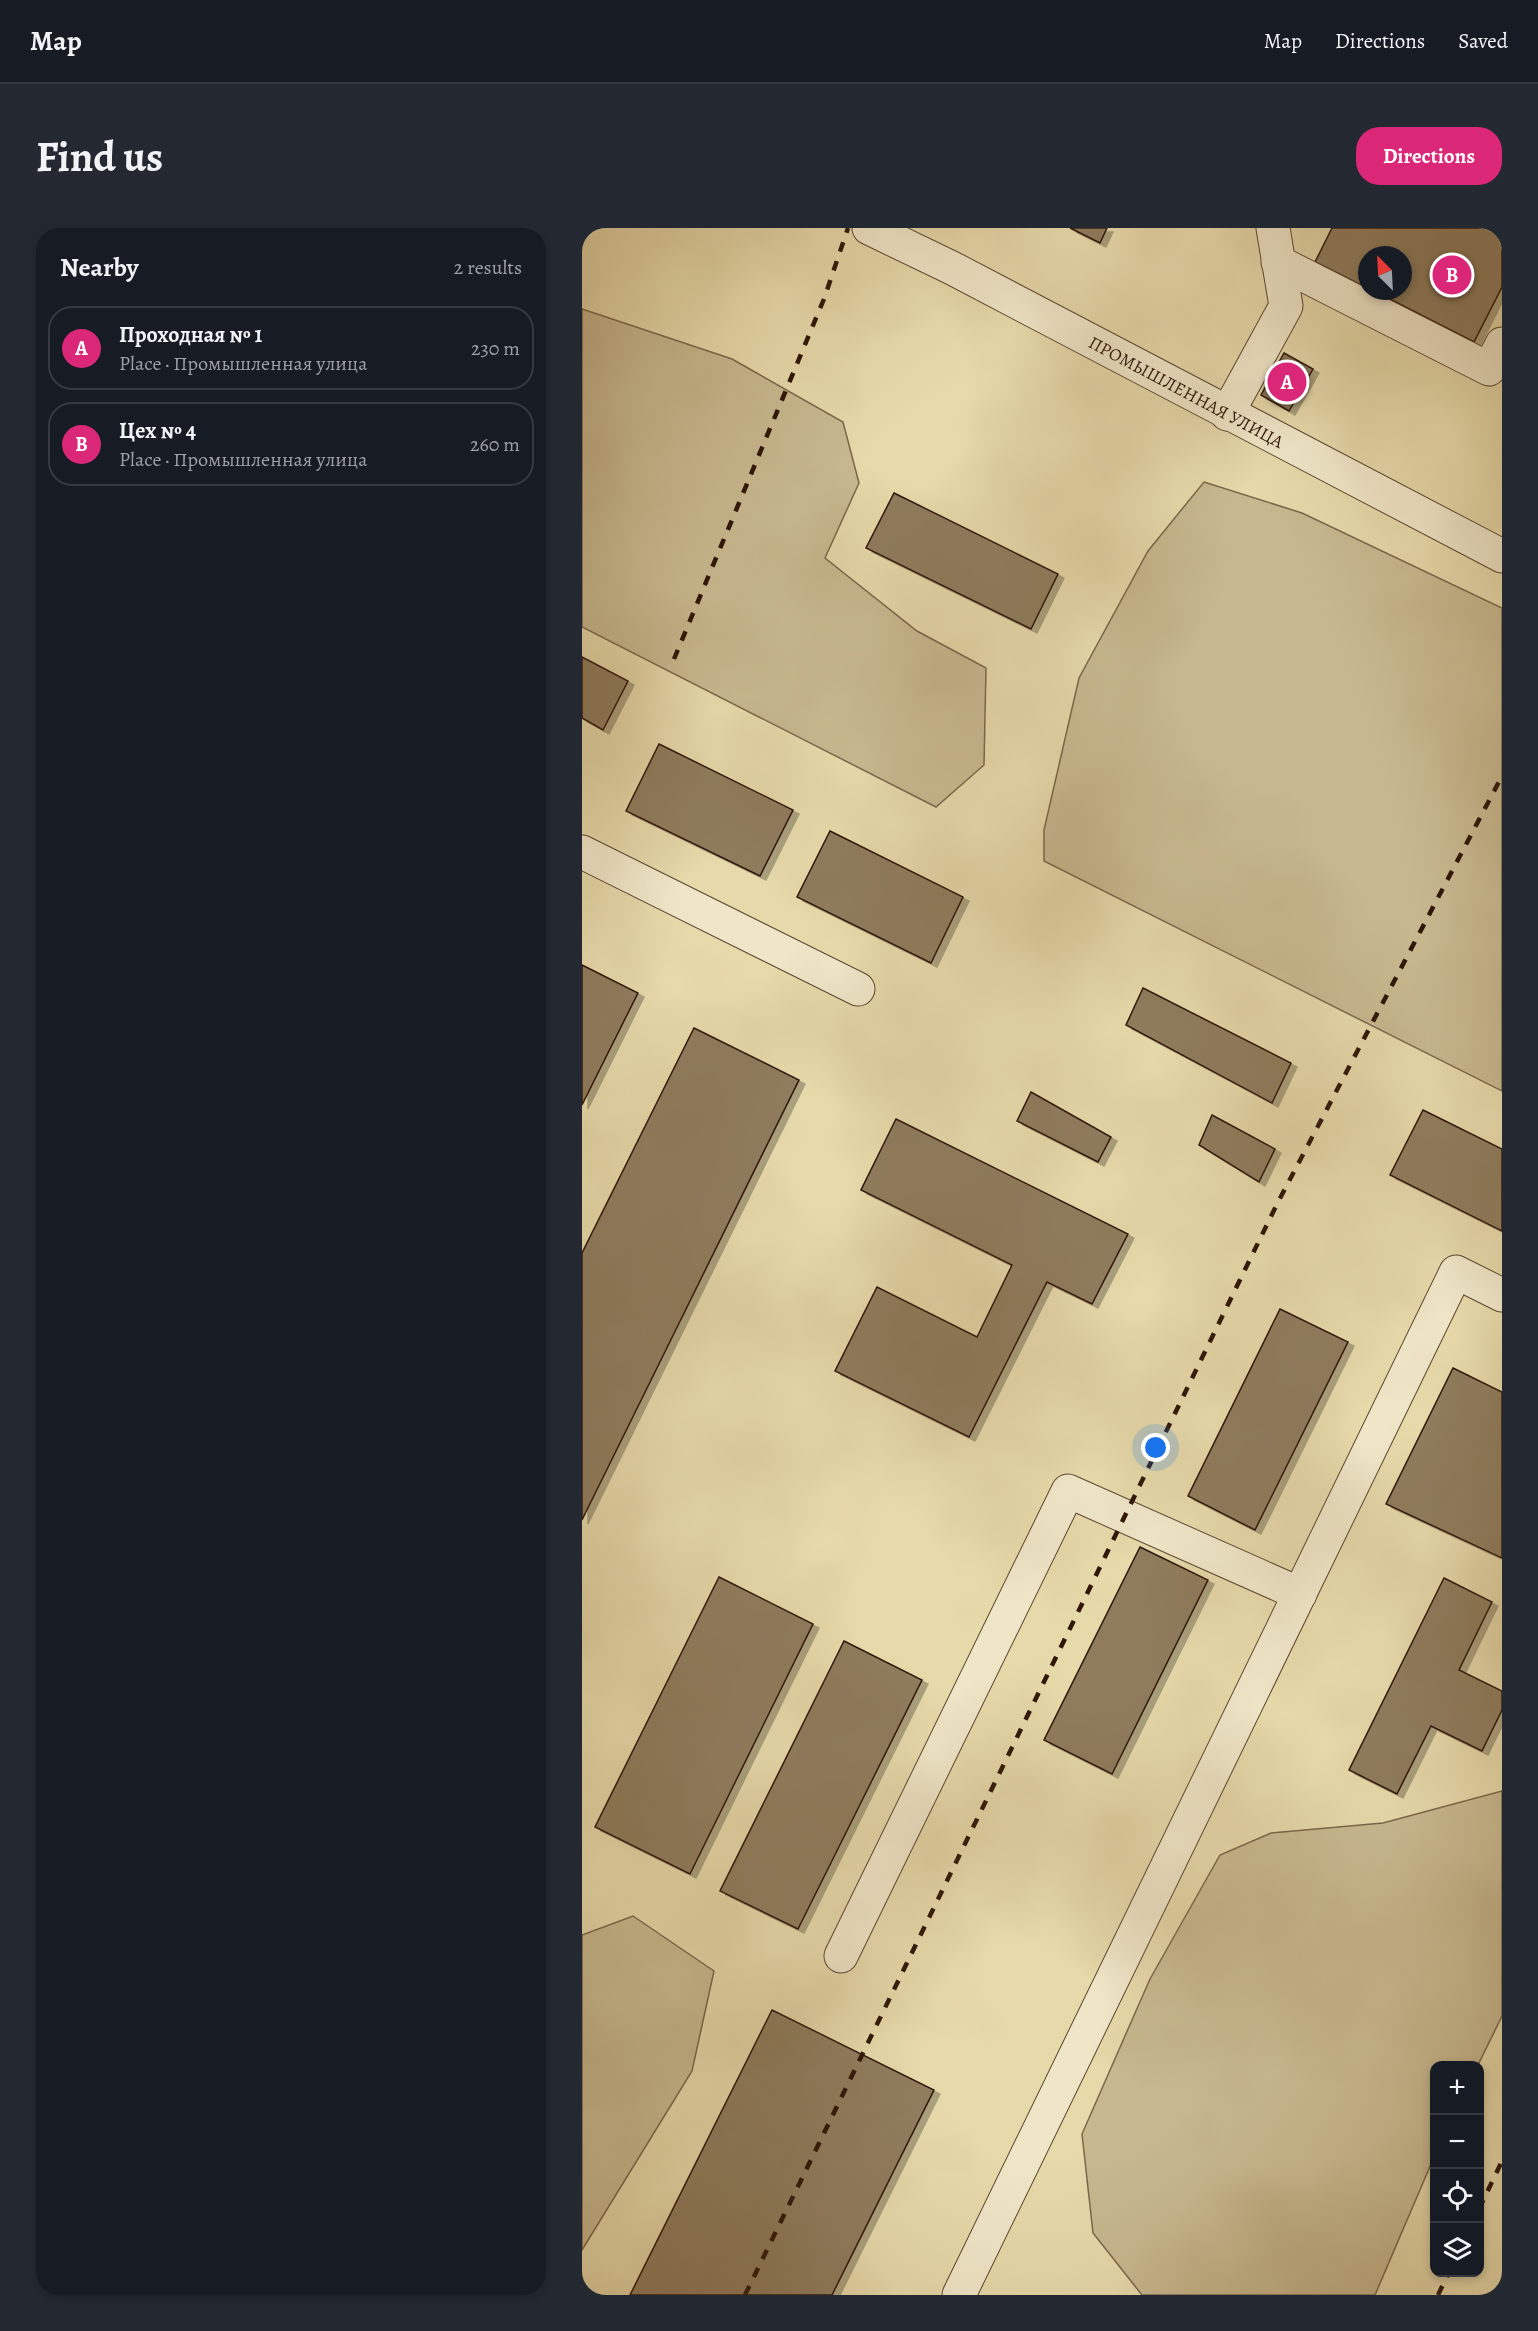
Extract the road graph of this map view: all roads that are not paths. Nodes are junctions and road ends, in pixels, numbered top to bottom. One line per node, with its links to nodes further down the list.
1 (869, 228): 5 (street, ПРОМЫШЛЕННАЯ УЛИЦА)
2 (1273, 228): 3 (street)
3 (1278, 262): 4 (street); 5 (street)
4 (1502, 344)
5 (1227, 414): 6 (street, ПРОМЫШЛЕННАЯ УЛИЦА)
6 (1500, 552)
7 (582, 852): 8 (street)
8 (858, 989)
9 (1502, 1295): 10 (street)
10 (1300, 1594): 11 (street); 12 (street)
11 (841, 1956)
12 (959, 2295)

